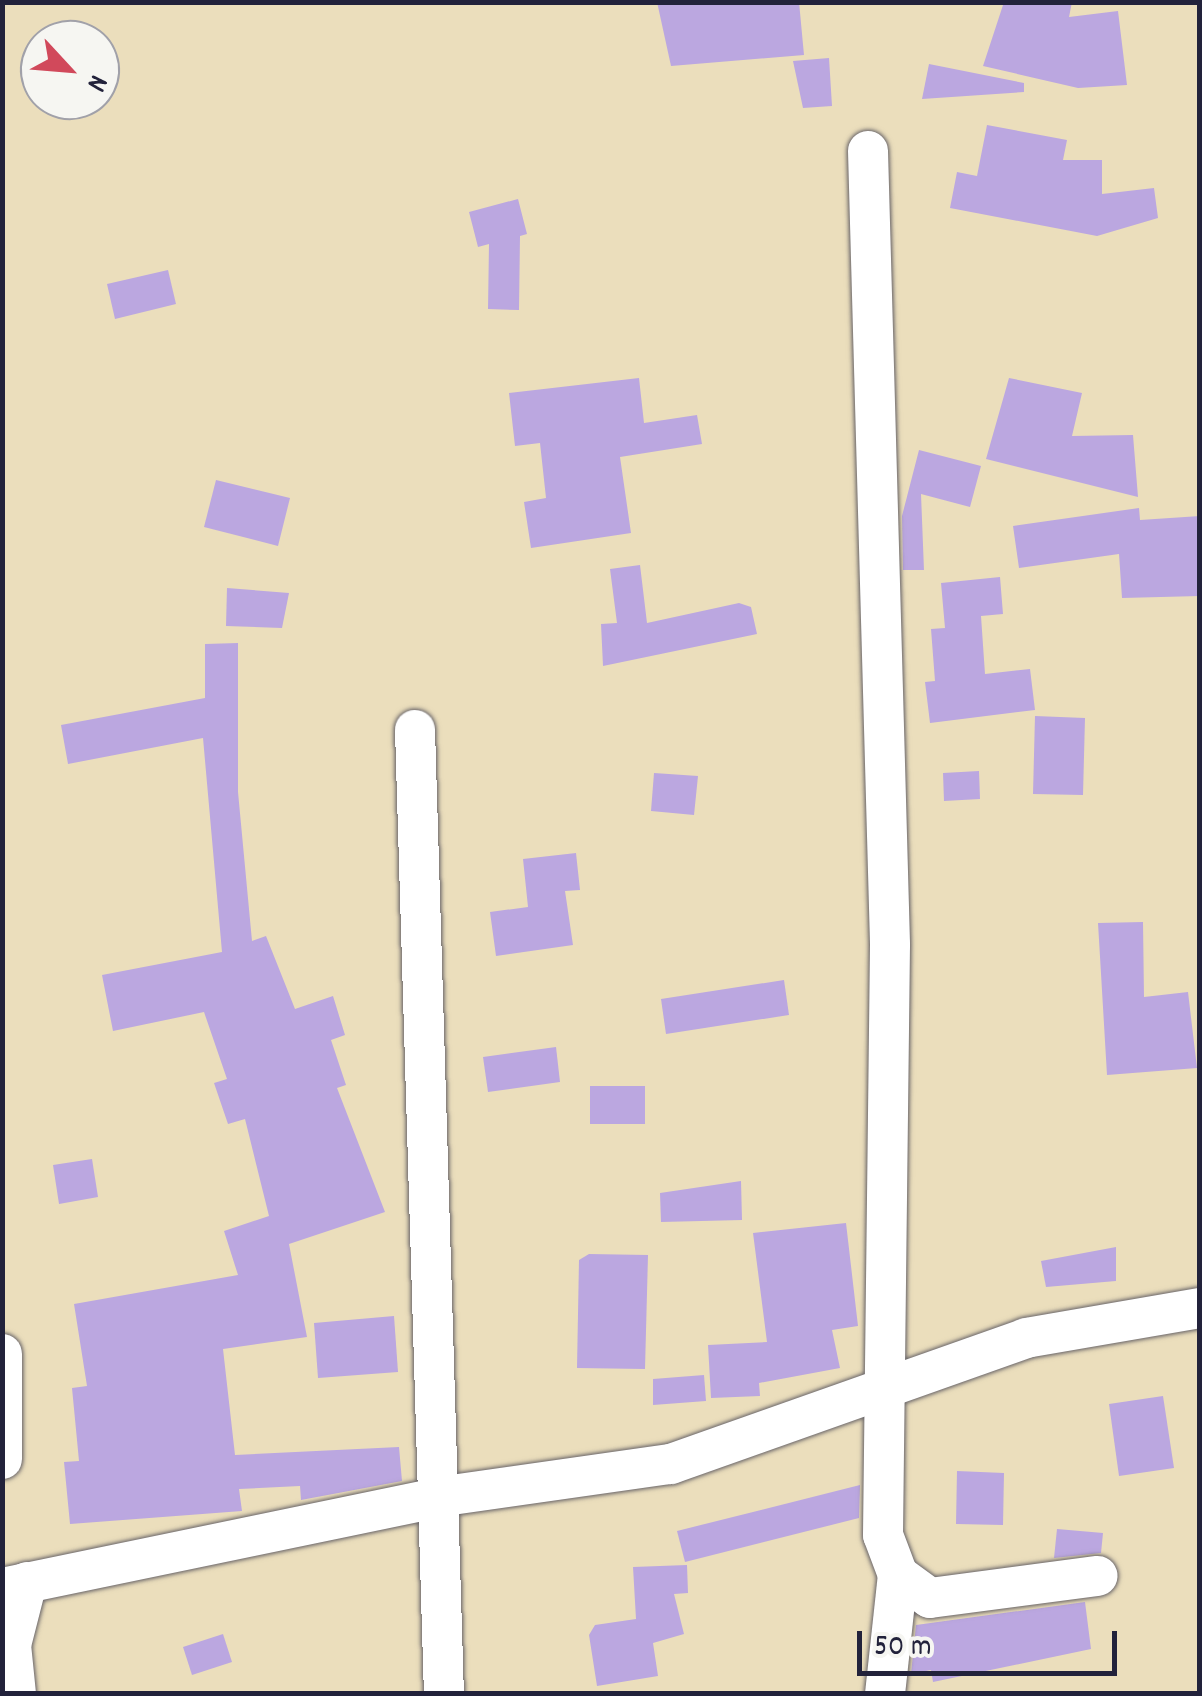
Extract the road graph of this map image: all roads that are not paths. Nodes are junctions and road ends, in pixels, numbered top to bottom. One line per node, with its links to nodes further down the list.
1 (868, 150): 5 (street)
2 (415, 730): 7 (street)
3 (1200, 1308): 5 (street)
4 (2, 1354): 6 (street)
5 (886, 1384): 7 (street); 8 (street)
6 (2, 1459)
7 (445, 1496): 10 (street); 12 (street)
8 (898, 1576): 9 (street); 13 (street)
9 (1098, 1576)
10 (15, 1584): 11 (street)
11 (16, 1694)
12 (444, 1694)
13 (885, 1694)

